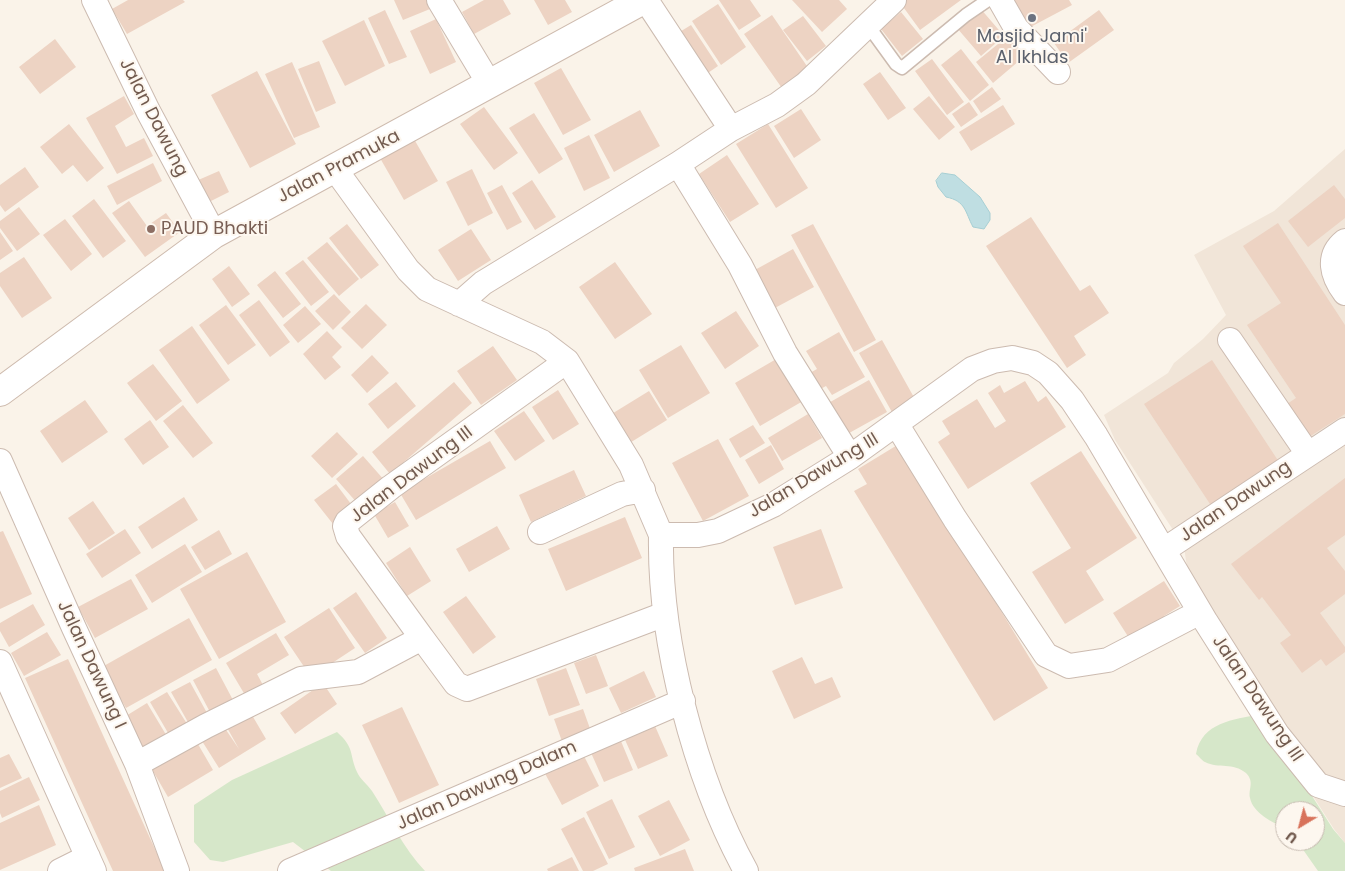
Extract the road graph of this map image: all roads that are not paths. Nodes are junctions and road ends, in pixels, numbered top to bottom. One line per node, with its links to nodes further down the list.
1 (94, 0): 13 (street, Jalan Dawung)
2 (439, 0): 9 (street)
3 (645, 0): 9 (main road, Jalan Pramuka); 10 (street)
4 (894, 0): 7 (street)
5 (988, 0): 7 (lane)
6 (1000, 0): 8 (street)
7 (867, 24): 10 (street)
8 (1058, 72)
9 (490, 84): 12 (main road, Jalan Pramuka)
10 (731, 129): 11 (street)
11 (678, 164): 16 (street); 23 (street)
12 (335, 169): 13 (main road, Jalan Pramuka); 16 (street)
13 (214, 234): 19 (main road, Jalan Pramuka)
14 (1345, 241): 15 (street)
15 (1345, 293)
16 (459, 304): 18 (street)
17 (1230, 340): 22 (street, Jalan Dawung)
18 (567, 361): 25 (street); 31 (street, Jalan Dawung III)
19 (0, 392)
20 (897, 424): 23 (street, Jalan Dawung III); 28 (street, Jalan Dawung III); 29 (street, Jalan Dawung III)
21 (1345, 430): 22 (street, Jalan Dawung)
22 (1308, 454): 28 (street, Jalan Dawung)
23 (850, 457): 27 (street, Jalan Dawung III)
24 (0, 461): 34 (street, Jalan Dawung I)
25 (643, 490): 26 (street); 27 (street)
26 (540, 532)
27 (661, 535): 30 (street)
28 (1164, 550): 29 (street, Jalan Dawung III)
29 (1200, 612): 35 (street, Jalan Dawung III)
30 (665, 614): 31 (street); 33 (street)
31 (422, 638): 34 (street)
32 (0, 662): 36 (street)
33 (683, 700): 39 (street, Jalan Dawung Dalam); 40 (street)
34 (137, 764): 38 (street, Jalan Dawung I)
35 (1345, 794)
36 (91, 864): 37 (street)
37 (60, 871)
38 (178, 871)
39 (290, 871)
40 (746, 871)

